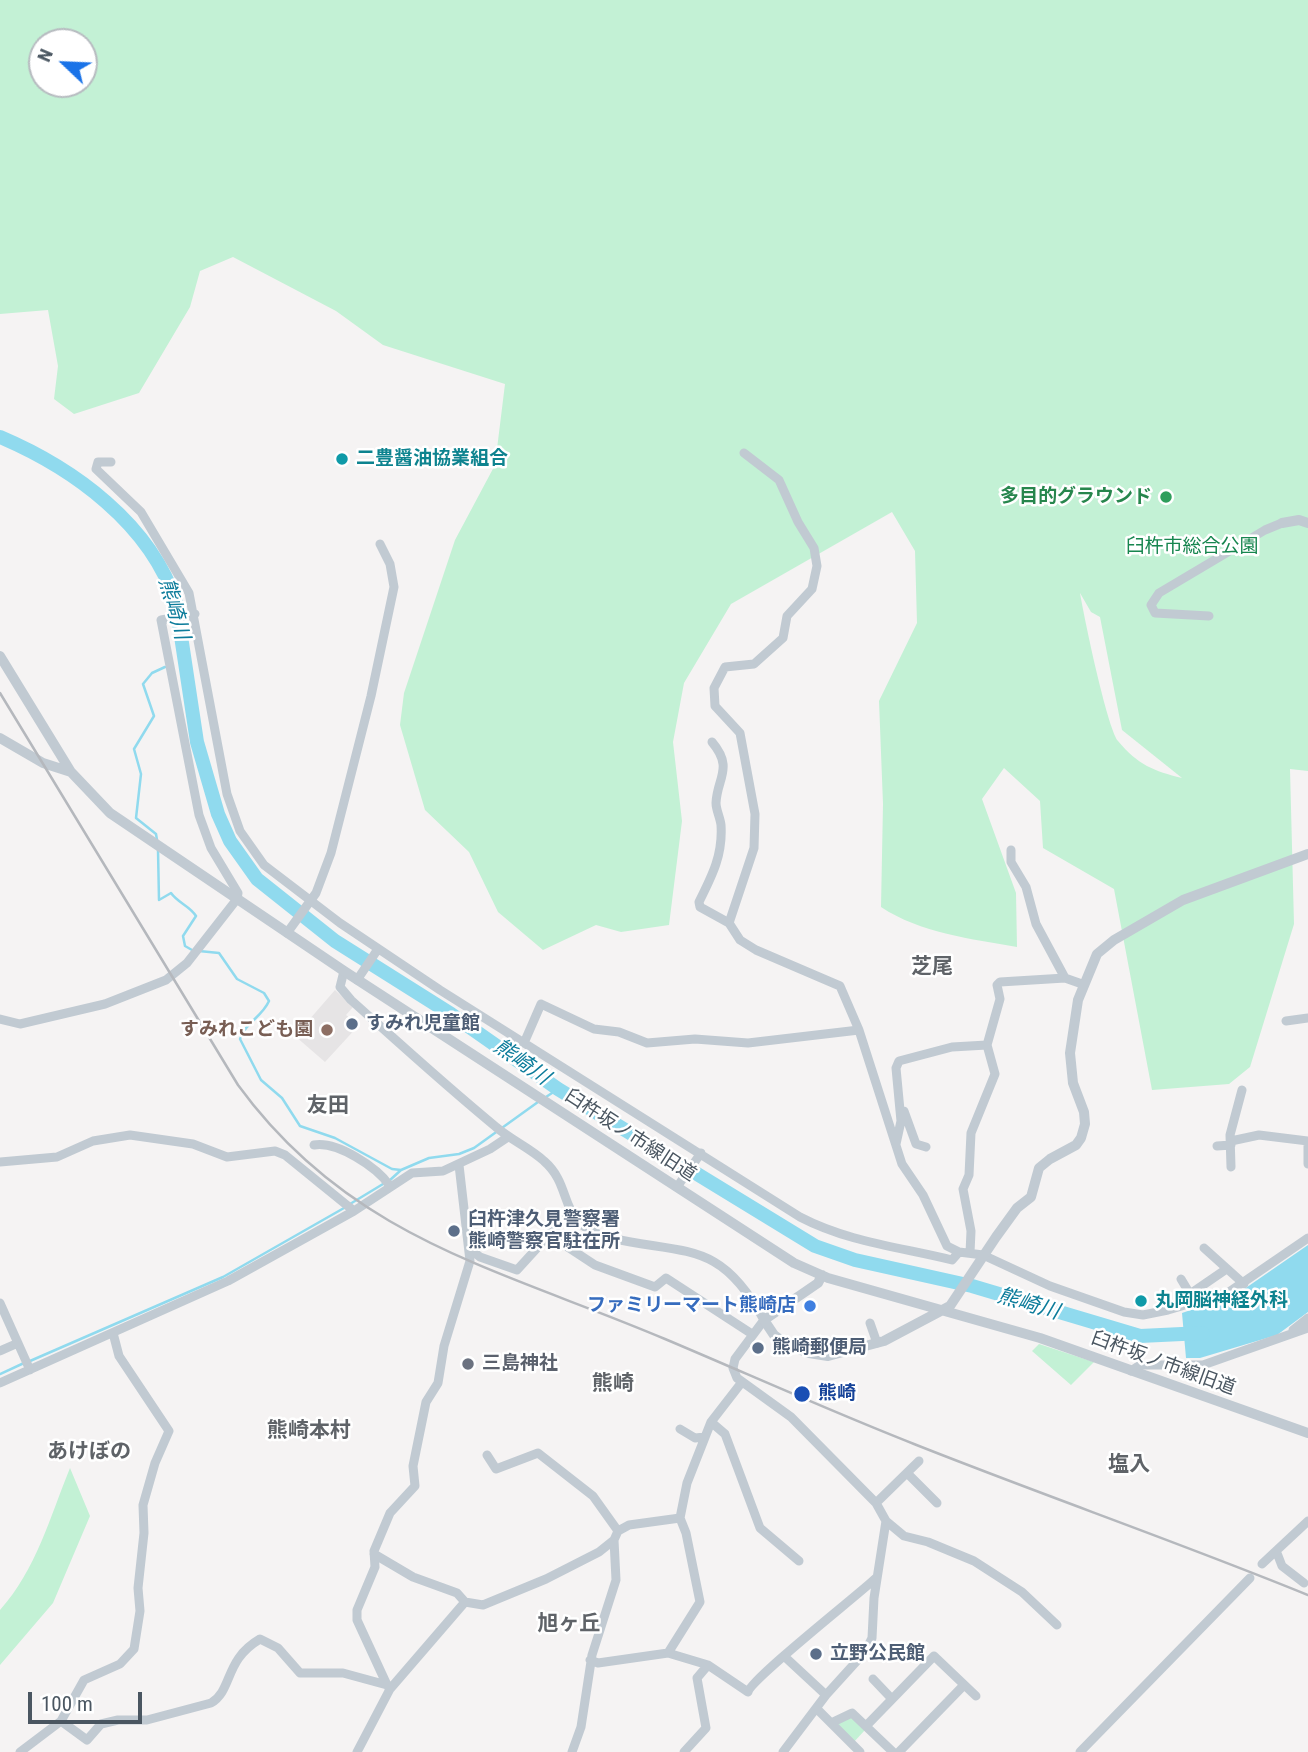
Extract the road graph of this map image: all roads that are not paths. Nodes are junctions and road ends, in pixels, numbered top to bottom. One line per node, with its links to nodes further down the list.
1 (744, 453): 16 (street)
2 (111, 462): 6 (street)
3 (1282, 523): 4 (street); 7 (street)
4 (1308, 523)
5 (380, 544): 15 (street)
6 (194, 614): 14 (street); 15 (street)
7 (1209, 616)
8 (0, 656): 11 (street)
9 (0, 738): 11 (street, 臼杵坂ノ市線旧道)
10 (712, 742): 16 (street)
11 (71, 772): 14 (street, 臼杵坂ノ市線旧道)
12 (1011, 850): 21 (street)
13 (1308, 854): 22 (street)
14 (237, 899): 17 (street, 臼杵坂ノ市線旧道); 24 (street)
15 (311, 900): 17 (street); 18 (street)
16 (729, 923): 26 (street)
17 (290, 930): 19 (street, 臼杵坂ノ市線旧道)
18 (378, 950): 20 (street); 27 (street)
19 (344, 971): 20 (street, 臼杵坂ノ市線旧道); 31 (street)
20 (359, 977): 44 (street, 臼杵坂ノ市線旧道)
21 (1065, 978): 22 (street); 28 (street)
22 (1082, 984): 53 (street)
23 (1308, 1018): 25 (street)
24 (0, 1019)
25 (1286, 1021)
26 (859, 1030): 27 (street); 34 (street)
27 (524, 1043): 38 (street)
28 (986, 1045): 30 (street); 52 (street)
29 (1242, 1090): 33 (street)
30 (900, 1103): 34 (street); 37 (street)
31 (506, 1135): 41 (street); 46 (street)
32 (1308, 1141): 33 (street); 40 (street)
33 (1231, 1143): 36 (street); 42 (street)
34 (897, 1144): 51 (street)
35 (313, 1145): 43 (street)
36 (1217, 1146)
37 (926, 1147)
38 (700, 1154): 44 (street); 51 (street)
39 (0, 1162): 45 (street)
40 (1308, 1164)
41 (459, 1165): 43 (street); 49 (street)
42 (1231, 1167)
43 (388, 1183): 45 (street)
44 (679, 1185): 55 (street, 臼杵坂ノ市線旧道)
45 (350, 1208): 64 (street)
46 (569, 1213): 47 (street); 61 (street)
47 (551, 1231): 49 (street); 65 (street)
48 (1308, 1238): 57 (street)
49 (470, 1248): 88 (street)
50 (1204, 1248): 54 (street)
51 (959, 1252): 52 (street)
52 (970, 1253): 53 (street)
53 (980, 1260): 57 (street); 59 (street)
54 (1225, 1270): 56 (street); 57 (street)
55 (822, 1275): 59 (street, 臼杵坂ノ市線旧道); 61 (street)
56 (1181, 1279)
57 (1244, 1284)
58 (1, 1307): 68 (street)
59 (946, 1308): 67 (street); 71 (street, 臼杵坂ノ市線旧道)
60 (1308, 1318): 66 (street)
61 (764, 1320): 65 (street); 67 (street)
62 (870, 1323): 67 (street)
63 (1308, 1328): 66 (street)
64 (113, 1333): 70 (street); 107 (street)
65 (751, 1334): 72 (street)
66 (1289, 1334): 71 (street)
67 (876, 1342)
68 (18, 1343): 69 (street); 70 (street)
69 (0, 1351)
70 (28, 1365): 73 (street)
71 (1131, 1371): 76 (street, 臼杵坂ノ市線旧道)
72 (742, 1382): 74 (street); 81 (street)
73 (0, 1383)
74 (711, 1422): 77 (street); 89 (street)
75 (680, 1429): 77 (street)
76 (1308, 1433)
77 (705, 1437): 83 (street)
78 (487, 1455): 86 (street)
79 (919, 1461): 80 (street)
80 (906, 1473): 81 (street); 82 (street)
81 (876, 1503): 84 (street)
82 (937, 1503)
83 (680, 1518): 86 (street); 96 (street)
84 (886, 1521): 91 (street); 95 (street)
85 (1308, 1521): 87 (street)
86 (616, 1536): 94 (street); 98 (street)
87 (1277, 1553): 90 (street); 93 (street)
88 (374, 1554): 94 (street); 102 (street)
89 (800, 1561)
90 (1262, 1564)
91 (876, 1578): 97 (street); 103 (street)
92 (1250, 1578): 118 (street)
93 (1304, 1583)
94 (465, 1602): 102 (street)
95 (1057, 1625)
96 (668, 1653): 98 (street); 99 (street)
97 (785, 1657): 99 (street); 103 (street)
98 (590, 1660): 112 (street)
99 (708, 1665): 113 (street)
100 (873, 1679): 105 (street)
101 (964, 1685): 104 (street); 105 (street); 117 (street)
102 (389, 1687): 107 (street); 111 (street)
103 (826, 1695): 106 (street)
104 (976, 1696)
105 (892, 1699): 109 (street)
106 (817, 1709): 108 (street); 114 (street)
107 (61, 1721): 110 (street)
108 (831, 1723): 109 (street); 115 (street)
109 (866, 1726): 116 (street)
110 (20, 1752)
111 (357, 1752)
112 (572, 1752)
113 (684, 1752)
114 (783, 1752)
115 (860, 1752)
116 (893, 1752)
117 (899, 1752)
118 (1080, 1752)

